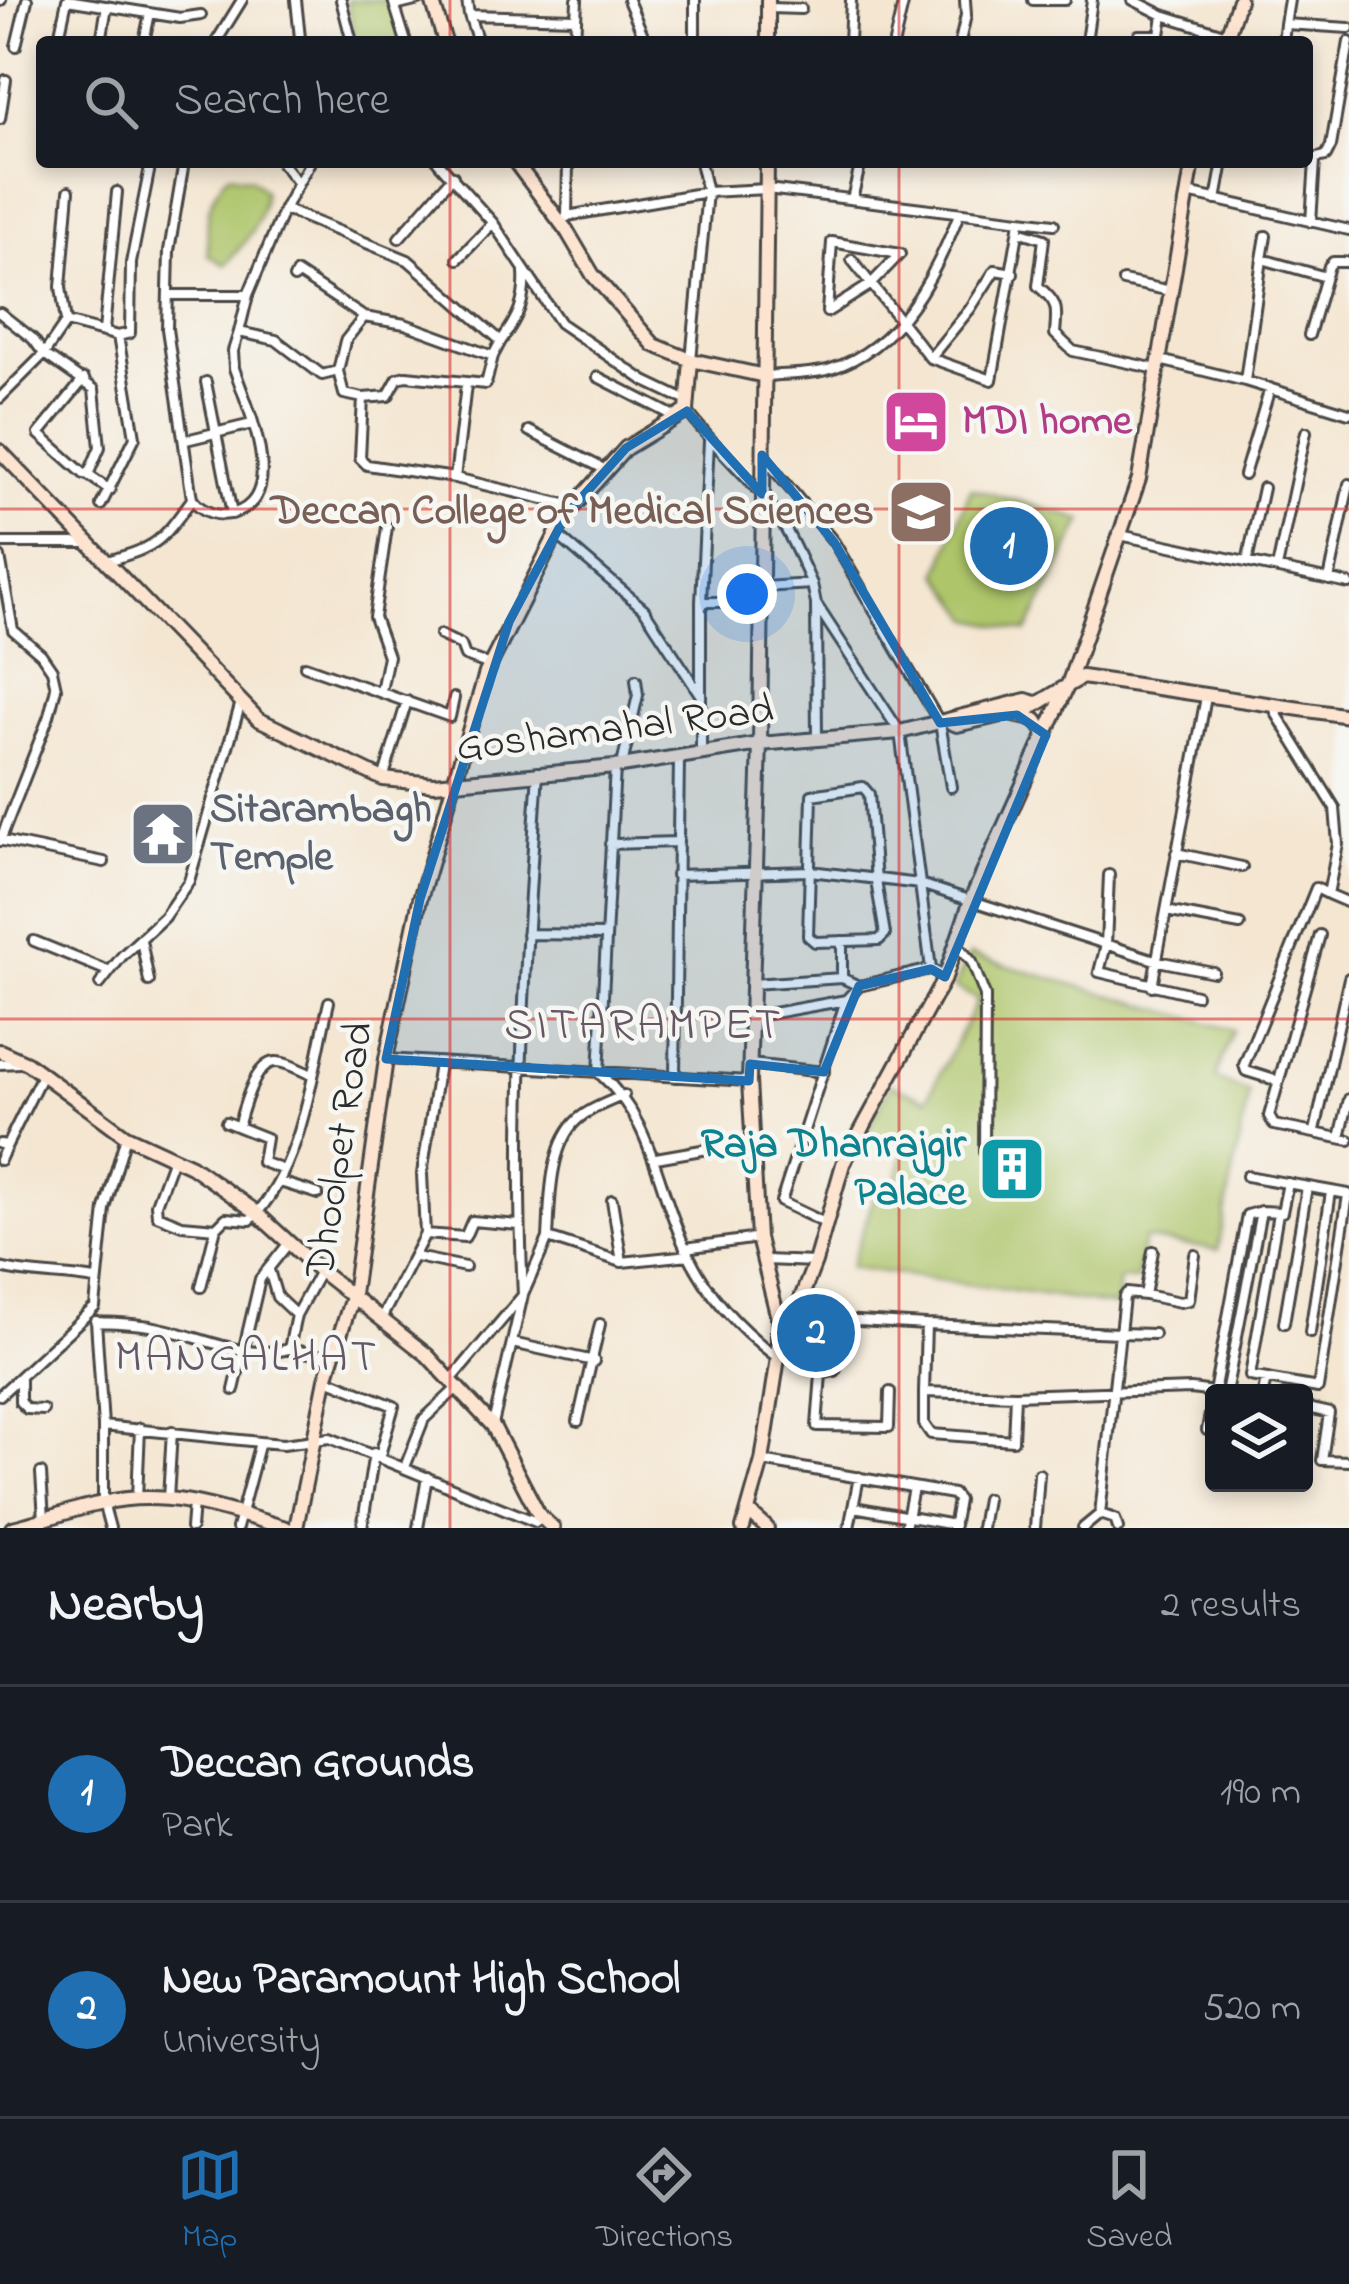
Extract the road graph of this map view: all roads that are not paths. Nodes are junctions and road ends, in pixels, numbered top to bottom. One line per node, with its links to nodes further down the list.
1 (27, 0): 54 (street)
2 (67, 0): 23 (street); 32 (street)
3 (242, 0): 35 (street)
4 (296, 0): 36 (street)
5 (341, 0): 37 (street)
6 (419, 0): 21 (street)
7 (432, 0): 39 (street)
8 (466, 0): 27 (street)
9 (577, 0): 29 (street)
10 (628, 0): 42 (street)
11 (694, 0): 43 (street)
12 (851, 0): 45 (street)
13 (904, 0): 46 (street)
14 (965, 0): 47 (street)
15 (1033, 0): 16 (street)
16 (1064, 0)
17 (1092, 0): 48 (street)
18 (1133, 0): 28 (street)
19 (1239, 0): 51 (street)
20 (1289, 0): 30 (street)
21 (394, 3): 38 (street)
22 (768, 4): 24 (street); 44 (street)
23 (107, 6): 25 (street); 33 (street)
24 (801, 8)
25 (150, 13): 26 (street); 34 (street)
26 (201, 15)
27 (469, 15): 29 (street); 40 (street)
28 (1163, 15): 49 (street); 50 (street)
29 (576, 18): 41 (street)
30 (1285, 24): 31 (street); 52 (street)
31 (1349, 28)
32 (59, 36)
33 (102, 36)
34 (144, 36)
35 (219, 36)
36 (300, 36)
37 (350, 36)
38 (404, 36)
39 (443, 36)
40 (476, 36)
41 (575, 36)
42 (643, 36)
43 (695, 36)
44 (768, 36)
45 (849, 36)
46 (895, 36)
47 (960, 36)
48 (1087, 36)
49 (1138, 36)
50 (1218, 36)
51 (1227, 36)
52 (1284, 36)
53 (1349, 42): 56 (street)
54 (16, 46)
55 (6, 80): 57 (street)
56 (1346, 80): 58 (street)
57 (0, 119)
58 (1313, 159)
59 (151, 168): 111 (street)
60 (183, 168): 102 (street)
61 (286, 168): 73 (street)
62 (306, 168): 73 (street)
63 (444, 168): 72 (street)
64 (520, 168): 85 (street)
65 (568, 168): 85 (street)
66 (701, 168): 77 (street)
67 (767, 168): 74 (street)
68 (860, 168): 79 (street)
69 (1192, 168): 78 (street)
70 (1222, 168): 80 (street)
71 (1311, 168): 83 (street)
72 (453, 176): 84 (street); 90 (street)
73 (296, 181): 81 (street)
74 (767, 189): 77 (street); 79 (street); 119 (street)
75 (69, 191): 106 (street)
76 (117, 192): 108 (street)
77 (707, 192): 85 (street); 116 (street)
78 (1186, 192): 80 (street); 101 (street)
79 (852, 199): 82 (street)
80 (1216, 200): 83 (street)
81 (284, 209): 103 (street); 112 (street)
82 (958, 214): 87 (street); 107 (street)
83 (1311, 222): 88 (street)
84 (493, 223): 91 (street); 95 (street)
85 (567, 224): 116 (street)
86 (1054, 224): 87 (street)
87 (1020, 227): 96 (street); 117 (street)
88 (1349, 230)
89 (1266, 236): 92 (street)
90 (399, 238)
91 (458, 259)
92 (1262, 259): 97 (street); 122 (street)
93 (852, 260): 100 (street)
94 (1349, 262): 97 (street)
95 (524, 268): 112 (street); 128 (street)
96 (1013, 273): 115 (street); 115 (street)
97 (1326, 277): 110 (street)
98 (294, 278): 105 (street)
99 (1123, 281): 101 (street)
100 (870, 285): 100 (street); 107 (street)
101 (1173, 292): 117 (street)
102 (168, 295): 103 (street); 134 (street)
103 (248, 295): 109 (street)
104 (0, 313): 113 (street)
105 (364, 317): 114 (street); 118 (street)
106 (66, 322): 108 (street); 113 (street)
107 (903, 322): 115 (street); 119 (street)
108 (104, 332): 111 (street)
109 (239, 332): 118 (street); 130 (street)
110 (1309, 335)
111 (118, 336): 144 (street)
112 (501, 341): 114 (street)
113 (44, 354): 121 (street); 126 (street)
114 (493, 356): 124 (street)
115 (930, 358)
116 (691, 360): 119 (street); 128 (street)
117 (1160, 364): 122 (street); 152 (street)
118 (338, 371): 127 (street)
119 (765, 376): 137 (street)
120 (598, 377): 128 (street)
121 (84, 379): 139 (street); 144 (street)
122 (1245, 381): 125 (street)
123 (206, 382): 133 (street)
124 (466, 385): 127 (street); 141 (street)
125 (1270, 388): 129 (street); 140 (street)
126 (0, 398)
127 (363, 398): 141 (street)
128 (683, 410): 135 (street); 138 (street, Dhoolpet Road)
129 (1349, 412)
130 (252, 424): 133 (street); 149 (street)
131 (529, 430): 138 (street)
132 (1306, 432): 158 (street)
133 (217, 434): 134 (street); 149 (street)
134 (186, 440): 146 (street)
135 (709, 441): 145 (street); 163 (street)
136 (0, 451): 154 (street, Goshamahal Road)
137 (762, 455): 145 (street); 181 (street)
138 (604, 469): 148 (street, Dhoolpet Road)
139 (84, 474)
140 (1244, 476)
141 (455, 478): 148 (street)
142 (1349, 484): 159 (street)
143 (1263, 488): 157 (street)
144 (110, 490): 147 (street)
145 (762, 494): 160 (street); 162 (street)
146 (191, 500): 149 (street); 156 (street)
147 (101, 505)
148 (574, 506): 151 (street, Dhoolpet Road)
149 (232, 514)
150 (387, 526): 171 (street)
151 (555, 533): 167 (street, Dhoolpet Road); 174 (street)
152 (1120, 535): 157 (street); 170 (street)
153 (0, 543): 154 (street)
154 (89, 543): 156 (street, Goshamahal Road)
155 (0, 557): 193 (street)
156 (107, 561): 176 (street, Goshamahal Road)
157 (1247, 562): 158 (street)
158 (1276, 568): 159 (street)
159 (1329, 580): 161 (street)
160 (812, 584): 162 (street); 165 (street)
161 (1349, 584)
162 (762, 586): 164 (street)
163 (701, 602): 164 (street); 174 (street)
164 (761, 602): 185 (street)
165 (816, 604): 182 (street); 184 (street)
166 (440, 635): 167 (street)
167 (490, 665): 191 (street, Dhoolpet Road)
168 (305, 666): 171 (street)
169 (636, 680): 188 (street)
170 (1069, 682): 172 (street); 177 (street, Goshamahal Road); 183 (street)
171 (381, 691): 175 (street)
172 (1206, 697): 178 (street); 196 (street)
173 (454, 698): 175 (street)
174 (702, 698): 186 (street)
175 (406, 700): 190 (street)
176 (241, 702): 190 (street, Goshamahal Road); 213 (street)
177 (1036, 703): 179 (street); 181 (street, Goshamahal Road)
178 (1274, 703): 180 (street); 205 (street)
179 (1000, 715): 181 (street); 183 (street)
180 (1349, 716)
181 (945, 723): 182 (street, Goshamahal Road); 192 (street)
182 (900, 732): 184 (street, Goshamahal Road); 204 (street)
183 (1046, 734): 206 (street)
184 (817, 741): 185 (street, Goshamahal Road)
185 (760, 744): 186 (street, Goshamahal Road); 199 (street)
186 (701, 753): 187 (street, Goshamahal Road)
187 (680, 758): 188 (street, Goshamahal Road); 194 (street)
188 (618, 766): 189 (street, Goshamahal Road); 195 (street)
189 (538, 772): 191 (street, Goshamahal Road); 210 (street)
190 (383, 779): 191 (street, Goshamahal Road)
191 (456, 782): 235 (street, Dhoolpet Road)
192 (951, 787)
193 (2, 841): 197 (street)
194 (676, 842): 195 (street); 201 (street)
195 (610, 844): 211 (street)
196 (1176, 854): 198 (street); 208 (street)
197 (104, 862)
198 (1242, 867)
199 (756, 871): 200 (street); 201 (street); 227 (street)
200 (810, 871): 203 (street); 203 (street); 214 (street)
201 (676, 875): 245 (street)
202 (1109, 875): 217 (street)
203 (876, 881): 204 (street); 214 (street)
204 (920, 884): 206 (street); 219 (street)
205 (1328, 894): 207 (street); 246 (street)
206 (971, 900): 216 (street); 217 (street)
207 (1349, 903)
208 (1166, 910): 209 (street); 218 (street)
209 (1240, 925)
210 (527, 934): 211 (street); 240 (street)
211 (605, 934): 242 (street)
212 (1320, 935): 246 (street)
213 (140, 939): 220 (street); 225 (street)
214 (842, 940): 223 (street)
215 (34, 941): 220 (street)
216 (956, 944): 222 (street); 257 (street)
217 (1106, 945): 218 (street); 229 (street)
218 (1158, 961): 221 (street); 229 (street)
219 (932, 969): 222 (street); 228 (street)
220 (108, 970): 226 (street)
221 (1213, 972)
222 (945, 977): 272 (street)
223 (842, 978): 227 (street); 228 (street)
224 (1349, 979): 252 (street)
225 (149, 981)
226 (100, 984)
227 (752, 984): 233 (street)
228 (859, 986): 231 (street)
229 (1152, 986): 230 (street)
230 (1196, 995)
231 (846, 1000): 233 (street); 241 (street)
232 (328, 1002): 243 (street)
233 (751, 1017): 239 (street)
234 (0, 1051): 236 (street)
235 (386, 1059): 238 (street); 292 (street, Dhoolpet Road)
236 (27, 1063): 237 (street); 244 (street)
237 (0, 1064)
238 (439, 1064): 240 (street); 275 (street)
239 (750, 1064): 241 (street); 247 (street)
240 (521, 1069): 242 (street); 273 (street)
241 (824, 1072): 272 (street)
242 (598, 1073): 245 (street); 248 (street)
243 (312, 1075): 251 (street); 261 (street)
244 (42, 1076): 253 (street); 256 (street)
245 (675, 1077): 247 (street)
246 (1277, 1081): 252 (street)
247 (749, 1082): 255 (street)
248 (624, 1095): 258 (street); 276 (street)
249 (1349, 1099): 254 (street)
250 (226, 1122): 251 (street)
251 (238, 1127): 261 (street)
252 (1315, 1131): 254 (street)
253 (126, 1136): 259 (street); 290 (street)
254 (1345, 1139)
255 (752, 1141): 258 (street); 277 (street)
256 (4, 1145): 260 (street)
257 (984, 1152)
258 (656, 1157): 280 (street)
259 (173, 1158): 271 (street); 274 (street)
260 (0, 1160)
261 (284, 1170): 263 (street)
262 (1246, 1176): 264 (street)
263 (280, 1182): 267 (street); 271 (street)
264 (1288, 1184): 265 (street); 270 (street)
265 (1307, 1187): 266 (street); 302 (street)
266 (1331, 1192): 268 (street); 305 (street)
267 (318, 1194)
268 (1348, 1195): 316 (street)
269 (612, 1200): 284 (street)
270 (1278, 1213): 316 (street); 318 (street)
271 (255, 1215): 274 (street); 278 (street)
272 (825, 1223): 285 (street)
273 (519, 1225): 275 (street); 293 (street)
274 (216, 1228): 291 (street)
275 (425, 1234): 282 (street)
276 (548, 1238): 284 (street); 293 (street)
277 (758, 1238): 280 (street); 283 (street)
278 (288, 1244): 287 (street); 289 (street)
279 (1153, 1250): 294 (street)
280 (687, 1252): 284 (street); 312 (street)
281 (1195, 1256): 294 (street)
282 (416, 1257): 288 (street); 298 (street)
283 (763, 1260): 285 (street); 299 (street)
284 (622, 1262)
285 (815, 1262): 297 (street)
286 (0, 1268): 290 (street)
287 (269, 1268): 296 (street); 310 (street)
288 (465, 1268)
289 (320, 1271): 292 (street); 296 (street)
290 (95, 1280): 295 (street)
291 (201, 1287)
292 (353, 1294): 298 (street); 311 (street, Dhoolpet Road)
293 (523, 1295): 308 (street); 317 (street)
294 (1145, 1295): 306 (street)
295 (95, 1307): 301 (street); 314 (street)
296 (296, 1315): 309 (street)
297 (796, 1316): 299 (street); 300 (street); 312 (street)
298 (382, 1317): 317 (street)
299 (778, 1318): 312 (street)
300 (844, 1320): 304 (street); 323 (street)
301 (96, 1322): 310 (street); 330 (street)
302 (1284, 1323)
303 (600, 1324): 313 (street)
304 (926, 1325): 306 (street); 324 (street)
305 (1310, 1332)
306 (1120, 1334): 307 (street); 320 (street)
307 (1154, 1334)
308 (512, 1343): 313 (street); 331 (street)
309 (289, 1349): 310 (street); 311 (street)
310 (243, 1350): 321 (street)
311 (333, 1358): 315 (street, Dhoolpet Road)
312 (778, 1358): 337 (street)
313 (594, 1361): 329 (street)
314 (20, 1378): 325 (street); 328 (street)
315 (326, 1378): 334 (street, Dhoolpet Road); 336 (street)
316 (1265, 1379): 319 (street)
317 (456, 1382): 331 (street); 339 (street)
318 (1221, 1384)
319 (1264, 1384)
320 (1113, 1389): 322 (street); 326 (street); 353 (street)
321 (234, 1390)
322 (1205, 1391)
323 (890, 1392)
324 (924, 1392): 326 (street); 326 (street)
325 (0, 1395)
326 (1015, 1395)
327 (1313, 1409): 338 (street)
328 (43, 1410)
329 (578, 1421)
330 (104, 1426): 332 (street); 348 (street)
331 (493, 1426): 356 (street)
332 (140, 1428): 333 (street); 345 (street)
333 (172, 1430): 335 (street); 346 (street)
334 (313, 1441): 335 (street); 336 (street); 363 (street, Dhoolpet Road)
335 (260, 1442): 351 (street)
336 (377, 1454): 339 (street); 364 (street)
337 (762, 1461): 343 (street); 352 (street)
338 (1349, 1461)
339 (405, 1467): 342 (street)
340 (41, 1473): 355 (street)
341 (1039, 1474): 372 (street)
342 (427, 1477): 356 (street); 365 (street)
343 (859, 1477): 344 (street); 350 (street)
344 (913, 1488): 354 (street); 357 (street)
345 (137, 1498): 346 (street); 348 (street)
346 (168, 1499): 349 (street)
347 (986, 1499): 371 (street)
348 (103, 1502): 355 (street); 359 (street)
349 (194, 1502): 351 (street); 360 (street)
350 (854, 1507): 354 (street); 369 (street)
351 (241, 1512): 361 (street); 362 (street)
352 (749, 1512): 367 (street); 368 (street)
353 (1100, 1514): 373 (street); 374 (street)
354 (907, 1517): 357 (street); 370 (street)
355 (44, 1521): 358 (street)
356 (536, 1522): 366 (street)
357 (953, 1527)
358 (12, 1528)
359 (110, 1528)
360 (191, 1528)
361 (237, 1528)
362 (286, 1528)
363 (296, 1528)
364 (362, 1528)
365 (418, 1528)
366 (553, 1528)
367 (743, 1528)
368 (766, 1528)
369 (850, 1528)
370 (905, 1528)
371 (981, 1528)
372 (1035, 1528)
373 (1082, 1528)
374 (1118, 1528)

